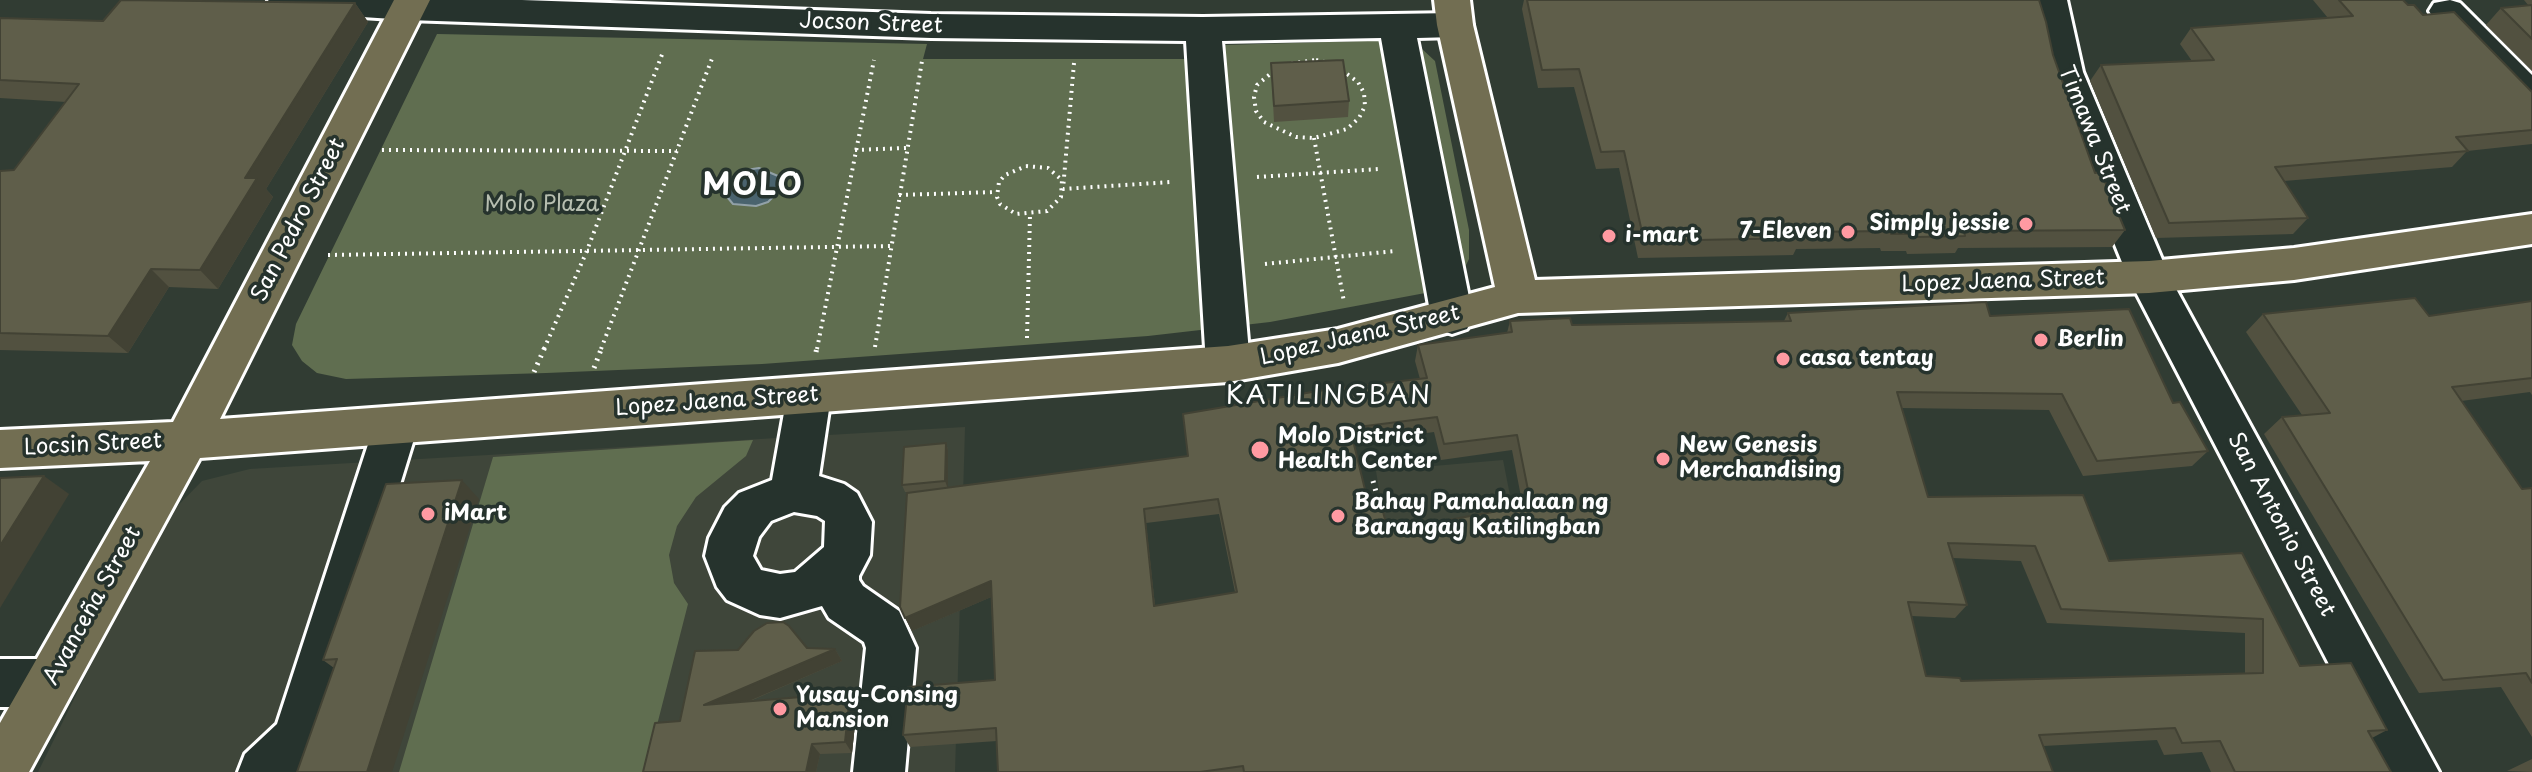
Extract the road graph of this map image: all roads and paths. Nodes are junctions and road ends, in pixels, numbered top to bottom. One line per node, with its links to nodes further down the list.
1 (286, 0): 3 (street, Jocson Street)
2 (2049, 0): 32 (street, Timawa Street)
3 (410, 4): 6 (street, Jocson Street); 15 (main road, San Pedro Street)
4 (2447, 11): 12 (street)
5 (1454, 13): 8 (street, Jocson Street); 33 (main road)
6 (677, 17): 7 (street, Jocson Street); 16 (path)
7 (907, 19): 9 (street, Jocson Street); 14 (path); 17 (path)
8 (1397, 26): 9 (street, Jocson Street); 26 (street)
9 (1203, 29): 36 (street)
10 (713, 54): 18 (path)
11 (1074, 60): 19 (path)
12 (2532, 98)
13 (1314, 138): 13 (path); 30 (path)
14 (907, 148): 17 (path); 21 (path)
15 (335, 149): 16 (path); 29 (main road, San Pedro Street)
16 (623, 150): 18 (path); 28 (path)
17 (855, 150): 25 (path)
18 (677, 151): 27 (path)
19 (1063, 189): 20 (path); 22 (path)
20 (996, 192): 21 (path); 22 (path)
21 (899, 195): 24 (path)
22 (1030, 215): 37 (path)
23 (2532, 229): 32 (main road, Lopez Jaena Street)
24 (891, 246): 25 (path); 38 (path)
25 (835, 247): 27 (path); 39 (path)
26 (1440, 247): 30 (path); 35 (street)
27 (640, 252): 28 (path); 40 (path)
28 (586, 253): 29 (path); 41 (path)
29 (282, 256): 43 (main road, San Pedro Street)
30 (1334, 257): 31 (path); 34 (path)
31 (1262, 264)
32 (2149, 277): 33 (main road, Lopez Jaena Street); 54 (street, San Antonio Street)
33 (1518, 297): 35 (main road, Lopez Jaena Street)
34 (1345, 308)
35 (1452, 317): 36 (main road, Lopez Jaena Street)
36 (1228, 364): 37 (main road, Lopez Jaena Street)
37 (1026, 381): 38 (main road, Lopez Jaena Street)
38 (869, 392): 39 (main road, Lopez Jaena Street)
39 (809, 396): 40 (main road, Lopez Jaena Street); 46 (street)
40 (578, 410): 41 (main road, Lopez Jaena Street)
41 (516, 416): 42 (main road, Lopez Jaena Street)
42 (396, 426): 43 (main road, Lopez Jaena Street); 52 (street)
43 (186, 440): 44 (main road, Locsin Street); 50 (main road, Avanceña Street)
44 (0, 449)
45 (1373, 481): 47 (path)
46 (793, 492): 48 (street); 48 (street)
47 (1380, 508)
48 (834, 571): 53 (street)
49 (0, 683): 50 (street)
50 (49, 683): 51 (main road, Avanceña Street)
51 (1, 772)
52 (264, 772)
53 (879, 772)
54 (2413, 772)

